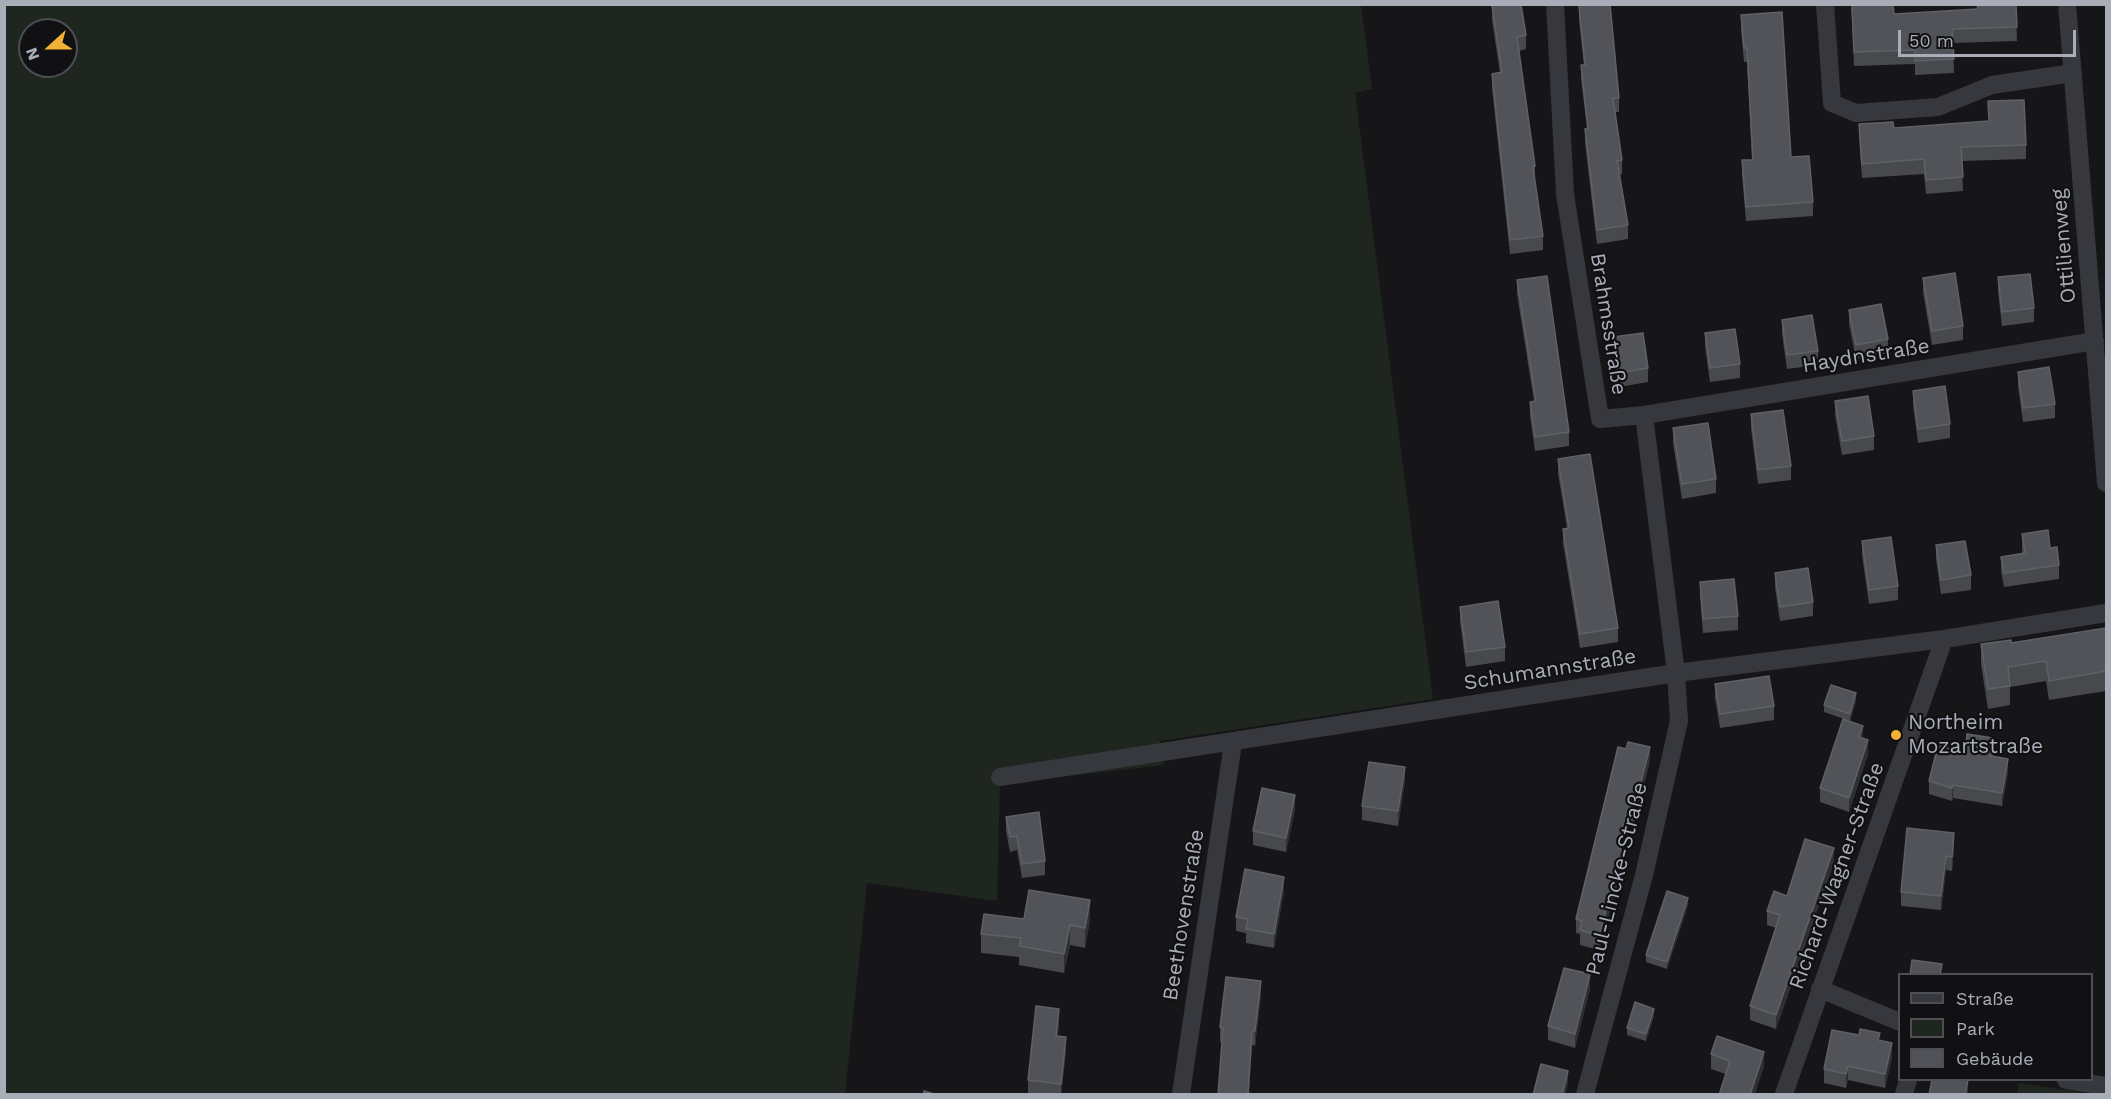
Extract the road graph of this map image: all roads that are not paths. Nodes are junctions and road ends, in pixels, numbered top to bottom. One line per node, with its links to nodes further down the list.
1 (1555, 4): 6 (street, Brahmsstraße)
2 (1825, 4): 4 (street)
3 (2067, 4): 4 (street, Ottilienweg)
4 (2073, 73): 5 (street, Ottilienweg)
5 (2095, 341): 6 (street, Haydnstraße); 7 (street, Ottilienweg)
6 (1644, 415): 10 (street, Brahmsstraße)
7 (2106, 483)
8 (2106, 613): 9 (street, Schumannstraße)
9 (1944, 639): 10 (street, Schumannstraße); 13 (street, Richard-Wagner-Straße)
10 (1676, 673): 11 (street, Schumannstraße); 18 (street, Paul-Lincke-Straße)
11 (1233, 743): 12 (street, Schumannstraße); 17 (street, Beethovenstraße)
12 (1000, 777)
13 (1820, 989): 14 (street); 19 (street, Richard-Wagner-Straße)
14 (1898, 1022)
15 (2073, 1081): 16 (street)
16 (2106, 1086)
17 (1181, 1095)
18 (1585, 1095)
19 (1784, 1095)

